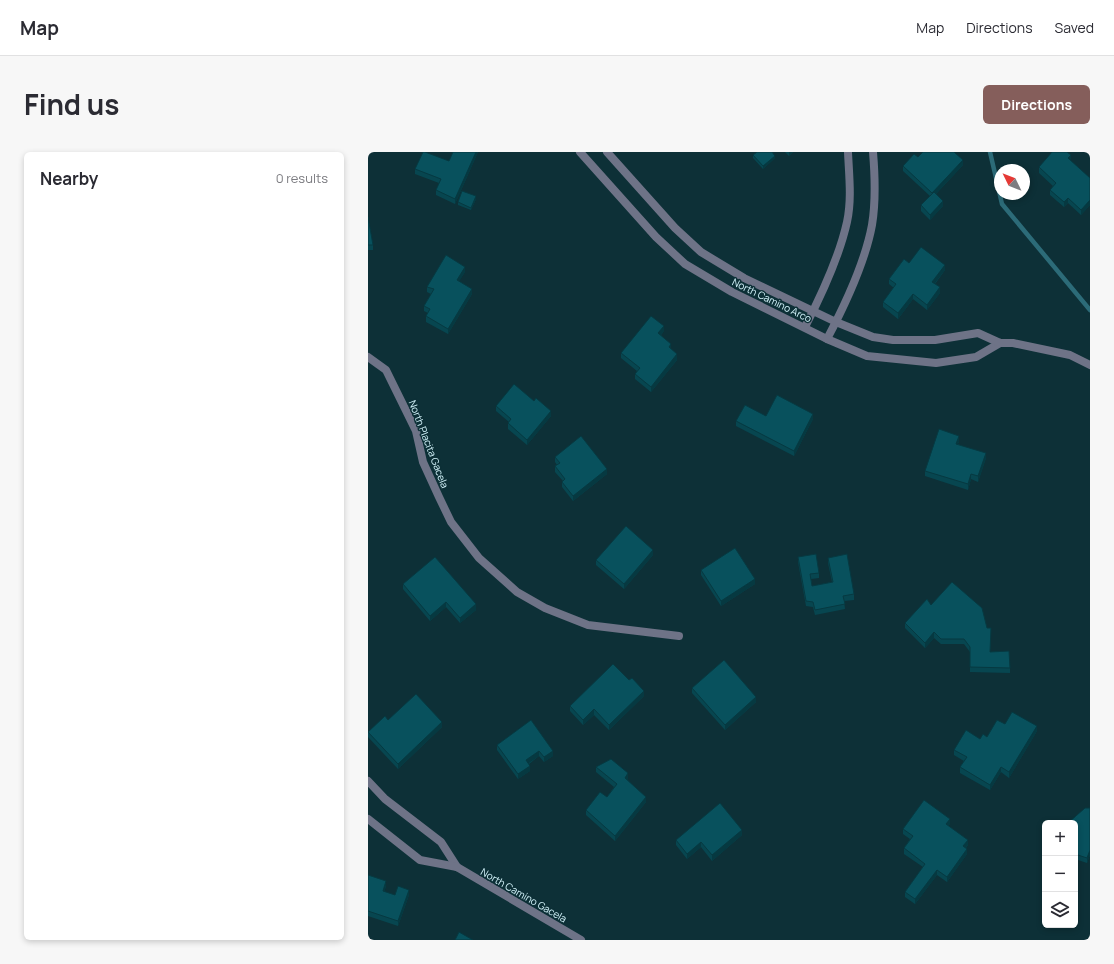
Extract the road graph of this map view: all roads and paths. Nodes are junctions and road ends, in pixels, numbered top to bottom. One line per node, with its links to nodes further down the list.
1 (580, 152): 7 (street, North Camino Arco)
2 (607, 152): 5 (street, North Camino Arco)
3 (848, 152): 5 (street)
4 (873, 152): 6 (street)
5 (813, 311): 6 (street, North Camino Arco); 7 (street)
6 (836, 322): 8 (street); 9 (street, North Camino Arco)
7 (805, 327): 8 (street, North Camino Arco)
8 (827, 339): 9 (street, North Camino Arco)
9 (1000, 343): 11 (street, North Camino Arco)
10 (368, 357): 12 (street, North Placita Gacela)
11 (1090, 365)
12 (679, 636)
13 (368, 781): 15 (street, North Camino Gacela)
14 (368, 820): 15 (street, North Camino Gacela)
15 (457, 867): 16 (street, North Camino Gacela)
16 (581, 940)

